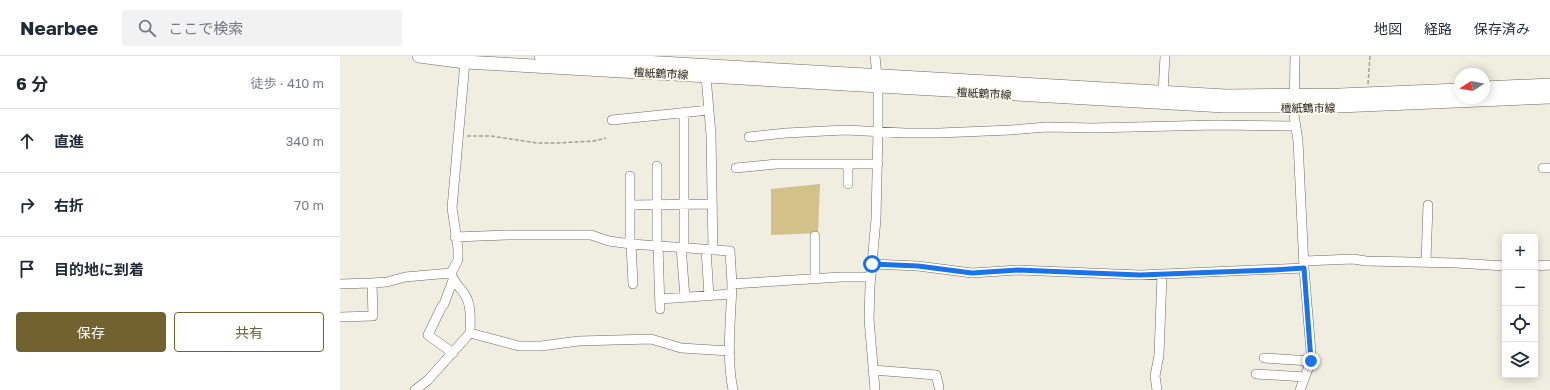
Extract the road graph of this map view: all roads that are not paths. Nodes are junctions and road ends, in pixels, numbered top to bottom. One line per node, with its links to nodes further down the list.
1 (419, 56): 6 (main road, 檀紙鶴市線)
2 (541, 56): 8 (main road, 檀紙鶴市線)
3 (875, 56): 8 (street)
4 (1164, 56): 12 (street)
5 (1295, 56): 14 (street)
6 (465, 62): 7 (main road, 檀紙鶴市線); 33 (street)
7 (706, 76): 8 (main road, 檀紙鶴市線); 15 (street)
8 (877, 81): 12 (main road, 檀紙鶴市線); 14 (main road, 檀紙鶴市線); 19 (street)
9 (1550, 85): 10 (main road)
10 (1490, 88)
11 (1454, 90): 14 (main road, 檀紙鶴市線)
12 (1163, 92): 14 (main road, 檀紙鶴市線)
13 (1550, 96): 14 (main road, 檀紙鶴市線)
14 (1294, 102): 18 (street)
15 (709, 110): 16 (street); 28 (street)
16 (684, 113): 17 (street); 27 (street)
17 (612, 120)
18 (1296, 126): 19 (street); 40 (street)
19 (878, 131): 20 (street); 22 (street)
20 (749, 137)
21 (848, 164): 22 (street); 24 (street); 26 (street)
22 (878, 164): 39 (street)
23 (657, 166): 30 (street)
24 (736, 168)
25 (630, 176): 29 (street)
26 (848, 184)
27 (684, 204): 28 (street); 30 (street); 36 (street)
28 (712, 204): 37 (street)
29 (630, 205): 30 (street); 34 (street)
30 (657, 205): 35 (street)
31 (1428, 205): 38 (street)
32 (815, 236): 47 (street)
33 (455, 237): 34 (street); 45 (street)
34 (630, 244): 35 (street); 50 (street)
35 (658, 246): 36 (street); 55 (street)
36 (683, 248): 37 (street); 54 (street)
37 (709, 249): 51 (street); 53 (street)
38 (1426, 262): 40 (street); 42 (street)
39 (872, 264): 44 (street); 46 (street)
40 (1304, 264): 44 (street); 62 (street)
41 (1550, 265): 43 (street)
42 (1502, 266)
43 (1538, 266)
44 (1162, 275): 70 (street)
45 (452, 277): 48 (street); 58 (street); 60 (street)
46 (871, 277): 47 (street); 63 (street)
47 (815, 278): 51 (street)
48 (372, 283): 49 (street); 57 (street)
49 (340, 284)
50 (633, 284)
51 (732, 284): 52 (street)
52 (731, 294): 53 (street); 59 (street)
53 (709, 296): 54 (street)
54 (685, 297): 55 (street)
55 (660, 299): 56 (street)
56 (660, 309)
57 (340, 317)
58 (470, 334): 59 (street); 60 (street)
59 (730, 351): 68 (street)
60 (453, 353): 67 (street)
61 (1264, 358): 62 (street)
62 (1311, 361): 65 (street)
63 (873, 370): 66 (street); 69 (street)
64 (1256, 374): 65 (street)
65 (1305, 377): 71 (street)
66 (938, 387)
67 (415, 390)
68 (733, 390)
69 (875, 390)
70 (1157, 390)
71 (1300, 390)

